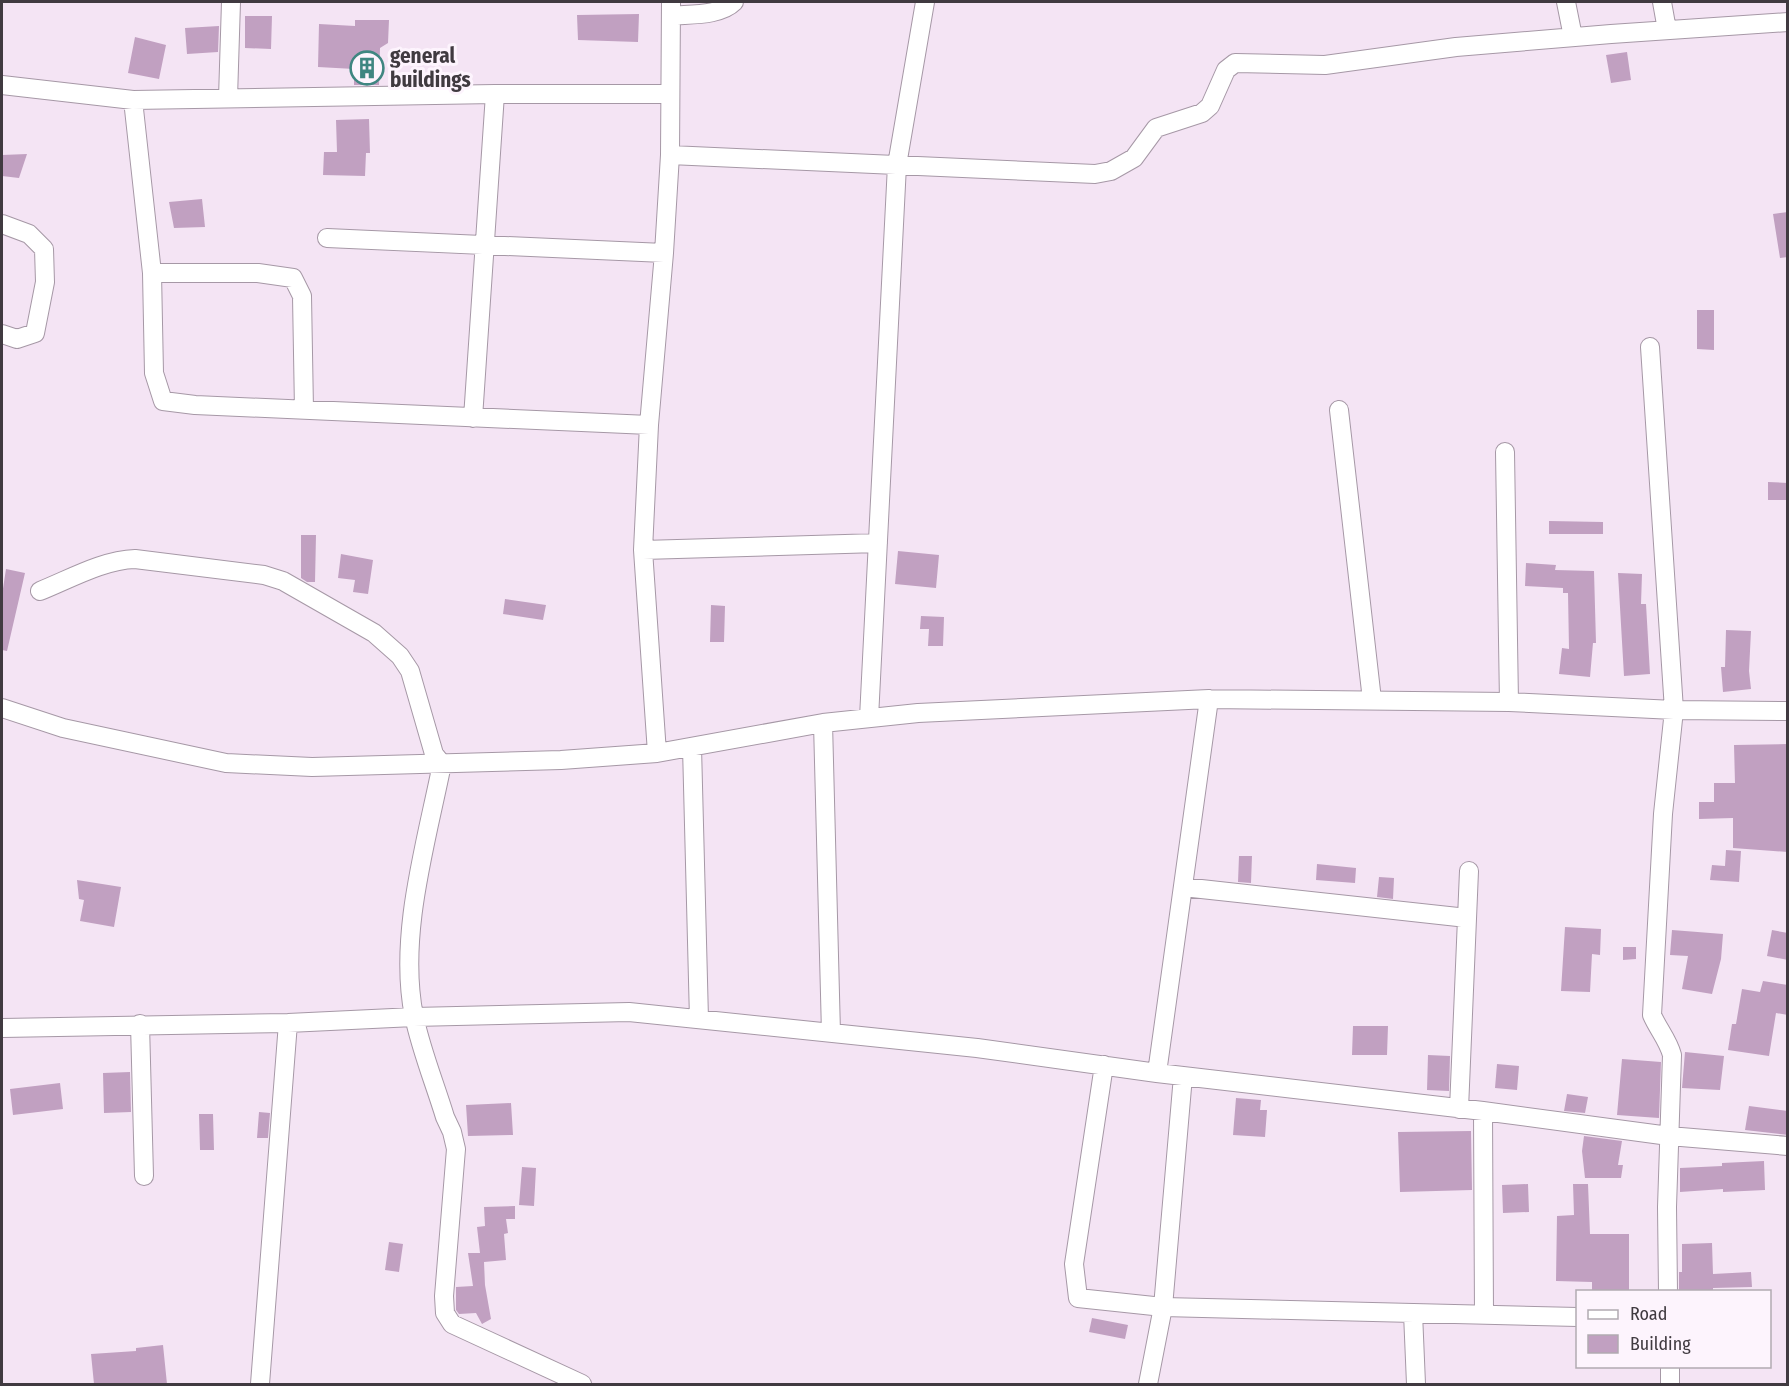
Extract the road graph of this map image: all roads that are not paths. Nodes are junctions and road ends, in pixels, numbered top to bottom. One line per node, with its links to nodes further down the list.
1 (231, 2): 13 (street)
2 (734, 2): 6 (street)
3 (924, 2): 16 (street)
4 (1566, 2): 9 (street)
5 (1662, 2): 8 (street)
6 (671, 9): 12 (street)
7 (1788, 22): 8 (street)
8 (1667, 30): 9 (street)
9 (1573, 37): 16 (street)
10 (2, 85): 14 (street)
11 (495, 94): 12 (street); 13 (street); 19 (street)
12 (669, 94): 15 (street)
13 (228, 98): 14 (street)
14 (133, 100): 21 (street)
15 (670, 155): 16 (street); 20 (street)
16 (897, 165): 29 (street)
17 (2, 224): 22 (street)
18 (327, 238): 19 (street)
19 (486, 245): 20 (street); 26 (street)
20 (664, 253): 27 (street)
21 (152, 273): 24 (street); 24 (street)
22 (2, 334)
23 (1650, 347): 36 (street)
24 (304, 410): 26 (street)
25 (1340, 410): 33 (street)
26 (473, 418): 27 (street)
27 (649, 425): 30 (street)
28 (1505, 452): 34 (street)
29 (878, 543): 30 (street); 38 (street)
30 (643, 550): 41 (street)
31 (40, 591): 42 (street)
32 (1209, 699): 33 (street); 38 (street); 44 (street)
33 (1372, 700): 34 (street)
34 (1509, 702): 36 (street)
35 (2, 708): 42 (street)
36 (1674, 710): 37 (street); 57 (street)
37 (1788, 711)
38 (869, 718): 39 (street)
39 (823, 723): 40 (street); 51 (street)
40 (692, 747): 41 (street); 47 (street)
41 (657, 753): 42 (street)
42 (442, 764): 46 (street)
43 (1469, 871): 45 (street)
44 (1183, 888): 45 (street); 53 (street)
45 (1467, 918): 55 (street)
46 (414, 1017): 47 (street); 48 (street); 67 (street)
47 (699, 1019): 51 (street)
48 (288, 1023): 49 (street); 66 (street)
49 (140, 1024): 50 (street); 59 (street)
50 (2, 1028)
51 (831, 1033): 52 (street)
52 (1104, 1065): 53 (street); 61 (street)
53 (1157, 1073): 54 (street)
54 (1183, 1076): 55 (street); 61 (street)
55 (1459, 1108): 56 (street)
56 (1483, 1111): 57 (street); 63 (street)
57 (1669, 1136): 58 (street); 60 (street)
58 (1788, 1146)
59 (144, 1176)
60 (1668, 1290)
61 (1163, 1307): 62 (street); 68 (street)
62 (1413, 1313): 63 (street); 69 (street)
63 (1484, 1315): 64 (street)
64 (1576, 1317)
65 (1670, 1368): 70 (street)
66 (260, 1384)
67 (582, 1384)
68 (1148, 1384)
69 (1416, 1384)
70 (1670, 1384)

